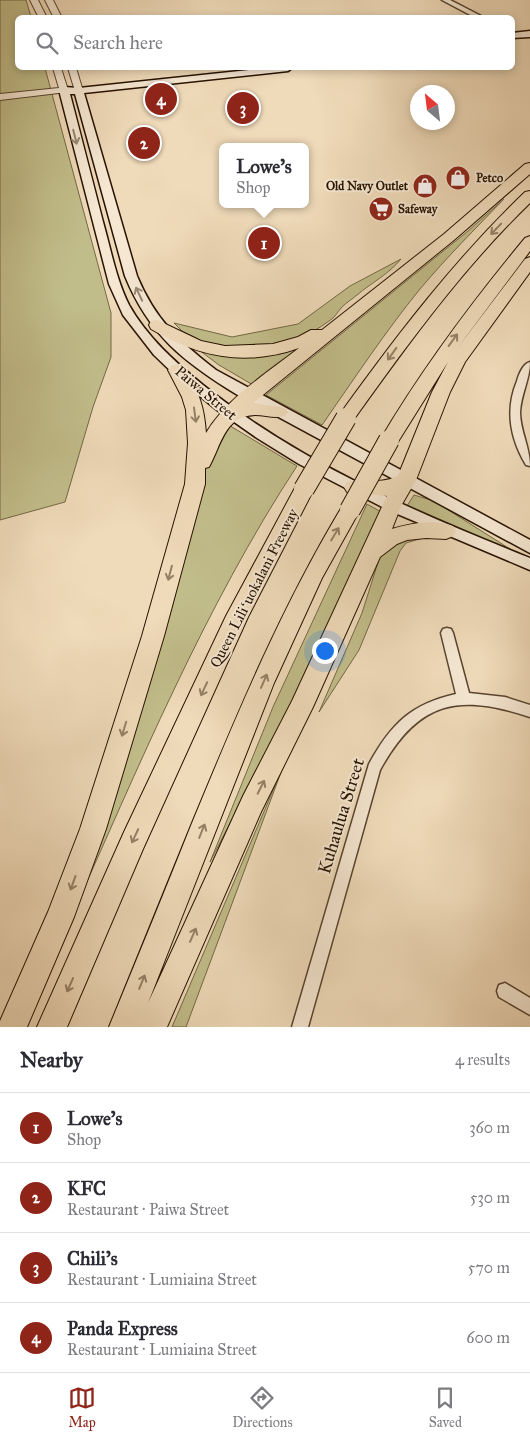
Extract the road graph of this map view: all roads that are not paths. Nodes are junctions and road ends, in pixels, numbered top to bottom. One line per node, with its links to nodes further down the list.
1 (34, 0): 4 (street)
2 (49, 0): 5 (street)
3 (446, 0): 6 (street)
4 (42, 15)
5 (56, 15)
6 (476, 15)
7 (530, 34): 8 (main road)
8 (515, 36)
9 (530, 40): 10 (main road)
10 (515, 42)
11 (58, 70): 16 (street, Paiwa Street)
12 (73, 70): 15 (street, Paiwa Street)
13 (217, 70): 15 (main road)
14 (267, 70): 15 (main road)
15 (78, 88): 16 (main road); 23 (main road, Paiwa Street, one-way to 15)
16 (64, 90): 17 (street); 25 (main road, Paiwa Street, one-way to 25)
17 (0, 97)
18 (530, 167): 22 (highway)
19 (530, 195): 44 (highway, Queen Liliʻuokalani Freeway, one-way to 44, bridge)
20 (530, 241): 32 (highway, one-way to 20, bridge)
21 (530, 262): 30 (highway)
22 (343, 322): 23 (highway); 26 (highway)
23 (157, 325): 26 (main road, Paiwa Street)
24 (530, 365): 29 (street)
25 (177, 370): 28 (main road, Paiwa Street); 31 (highway, one-way to 31)
26 (250, 396): 27 (main road, Paiwa Street); 28 (highway)
27 (279, 412): 28 (highway); 30 (main road, Paiwa Street)
28 (231, 414): 31 (highway); 32 (main road, Paiwa Street)
29 (530, 462)
30 (406, 480): 32 (highway); 33 (highway); 35 (main road, Paiwa Street)
31 (195, 484): 43 (highway, one-way to 43)
32 (352, 498): 33 (main road, Paiwa Street); 45 (highway, one-way to 32)
33 (391, 506): 34 (main road, Paiwa Street); 36 (highway)
34 (446, 531): 36 (highway); 37 (main road, Paiwa Street)
35 (530, 547)
36 (372, 552): 46 (highway, one-way to 36)
37 (530, 564)
38 (447, 633): 39 (street)
39 (464, 698): 40 (street, Kuhaulua Street); 47 (street, Kuhaulua Street)
40 (530, 711)
41 (505, 991): 42 (street)
42 (530, 1006)
43 (12, 1027)
44 (52, 1027)
45 (124, 1027)
46 (152, 1027)
47 (300, 1027)

